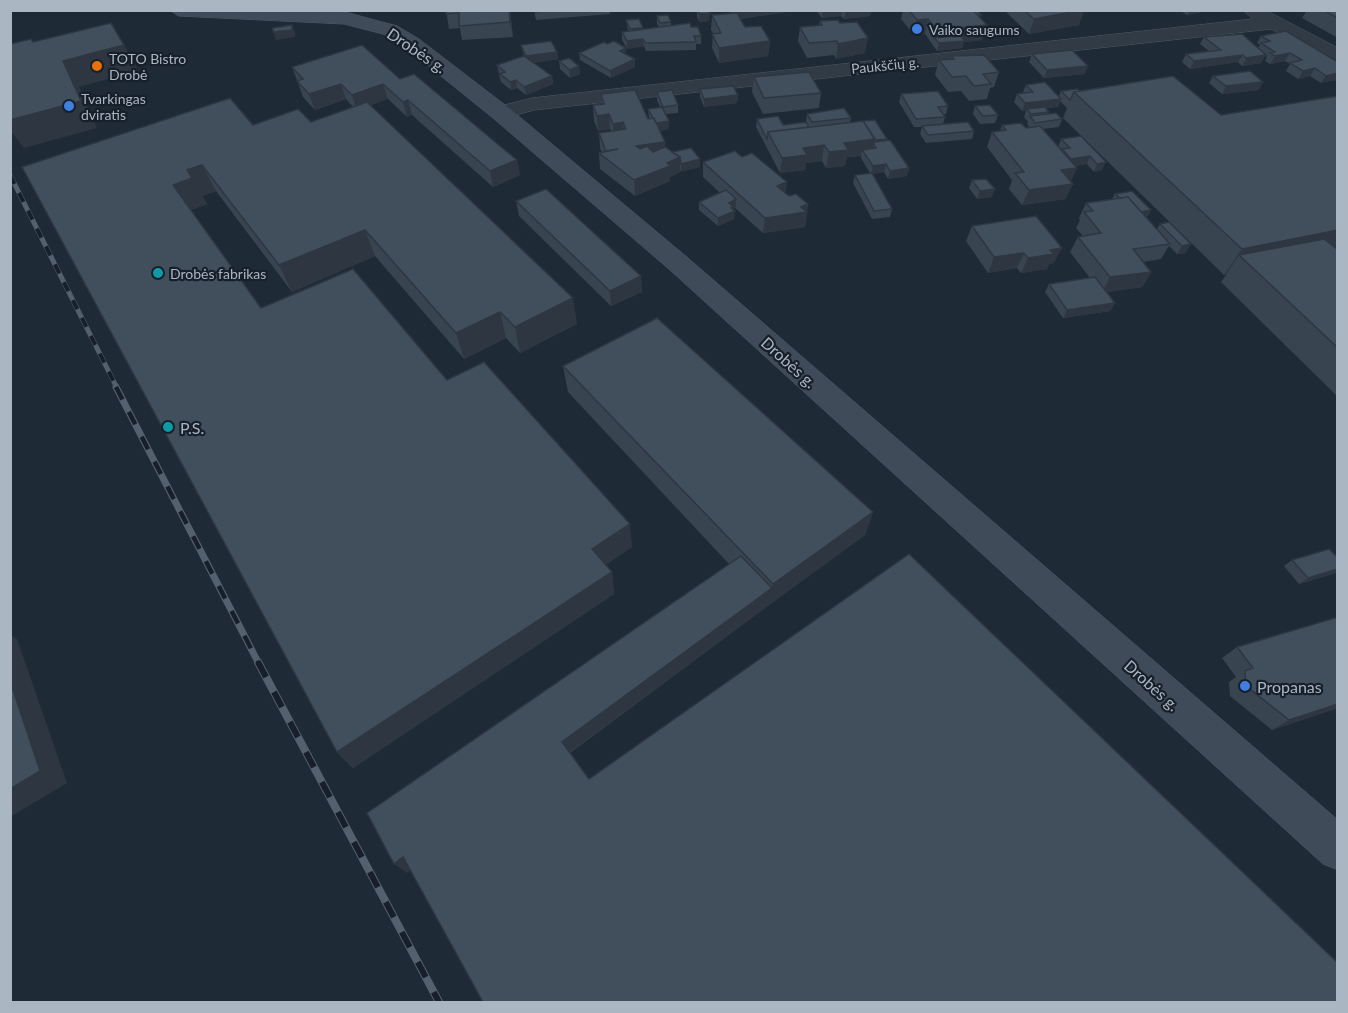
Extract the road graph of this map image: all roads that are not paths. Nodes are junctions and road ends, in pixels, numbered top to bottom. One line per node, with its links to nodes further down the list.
1 (179, 10): 5 (street, Drobės g.)
2 (1250, 10): 3 (street)
3 (1271, 22): 4 (street); 5 (street, Paukščių g.)
4 (1338, 56)
5 (501, 113): 6 (street, Drobės g.)
6 (1338, 849)

